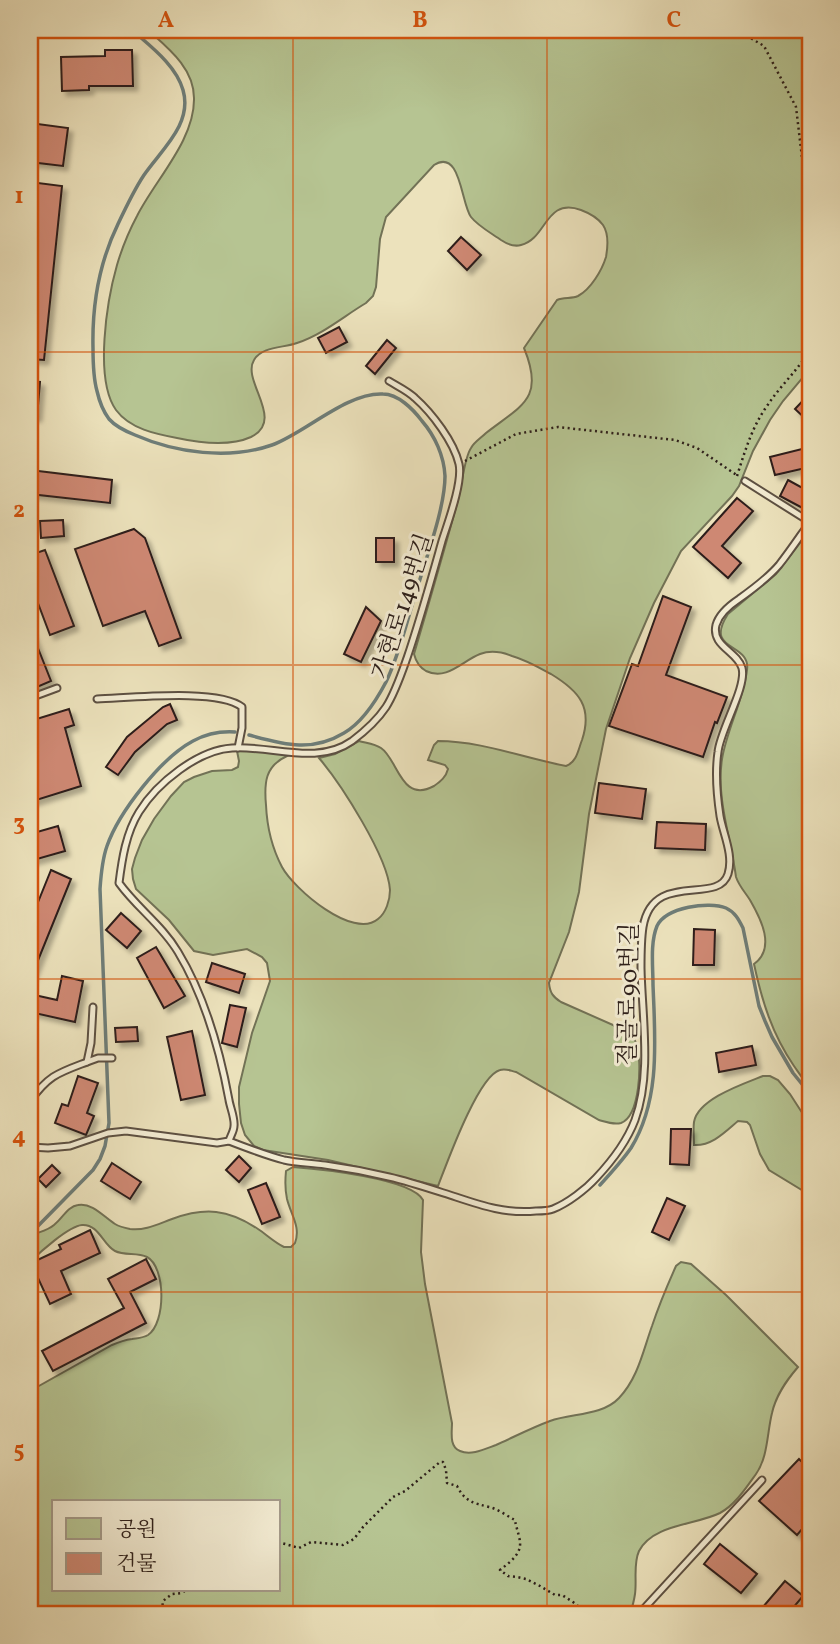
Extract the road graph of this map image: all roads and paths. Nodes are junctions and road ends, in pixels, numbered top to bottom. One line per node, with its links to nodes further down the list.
1 (737, 30): 2 (path)
2 (810, 225)
3 (810, 350): 6 (path)
4 (389, 380): 5 (lane)
5 (459, 464): 6 (path); 12 (lane, 가현로149번길)
6 (737, 476): 7 (path)
7 (745, 481): 8 (lane)
8 (810, 522): 17 (lane, 절골로90번길)
9 (57, 688): 10 (lane)
10 (30, 698)
11 (97, 699): 12 (lane)
12 (238, 748): 17 (lane, 가현로149번길)
13 (93, 1007): 15 (lane)
14 (112, 1058): 15 (lane)
15 (87, 1062): 16 (lane)
16 (30, 1101)
17 (229, 1141): 18 (lane)
18 (30, 1147)
19 (762, 1480): 24 (lane)
20 (280, 1543): 23 (path)
21 (183, 1592): 22 (path)
22 (157, 1614)
23 (588, 1614)
24 (639, 1614)

